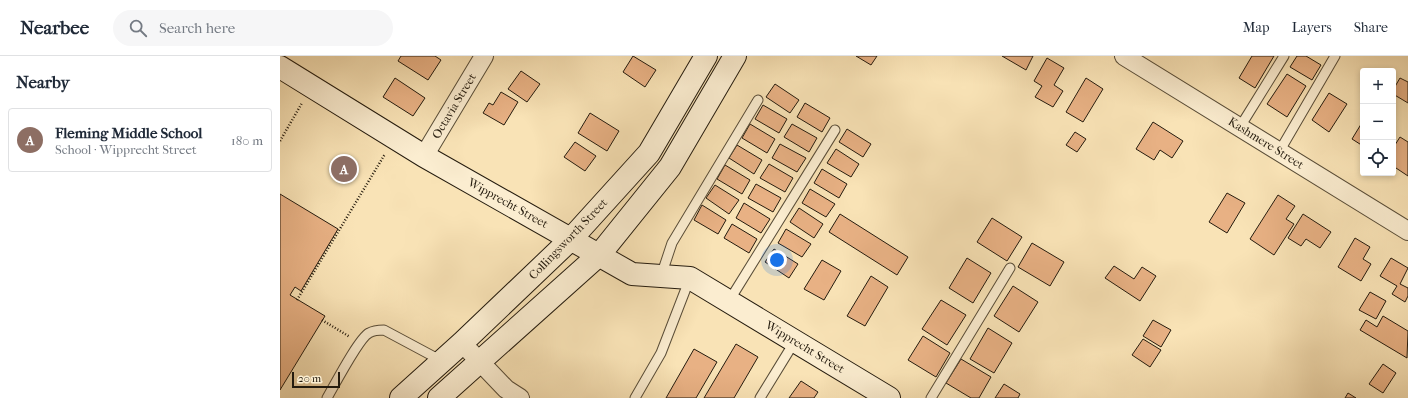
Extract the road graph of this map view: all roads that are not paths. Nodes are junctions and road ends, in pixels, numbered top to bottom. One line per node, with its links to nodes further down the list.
1 (484, 56): 11 (street, Octavia Street)
2 (1124, 56): 8 (street, Kashmere Street)
3 (1284, 56): 8 (lane)
4 (1335, 56): 10 (lane)
5 (714, 60): 13 (main road, Collingsworth Street); 14 (main road, Collingsworth Street)
6 (280, 67): 11 (main road, Wipprecht Street)
7 (758, 100): 16 (lane)
8 (1240, 127): 10 (street, Kashmere Street)
9 (835, 130): 18 (lane)
10 (1279, 152): 12 (street, Kashmere Street)
11 (424, 156): 13 (main road, Wipprecht Street)
12 (1408, 231)
13 (571, 239): 14 (main road, Wipprecht Street); 20 (main road, Collingsworth Street)
14 (600, 254): 16 (main road, Wipprecht Street); 22 (main road, Collingsworth Street)
15 (1010, 268): 30 (lane)
16 (662, 276): 17 (main road, Wipprecht Street)
17 (690, 278): 18 (main road, Wipprecht Street); 27 (lane)
18 (729, 301): 19 (main road, Wipprecht Street)
19 (796, 341): 28 (lane); 29 (main road, Wipprecht Street)
20 (462, 343): 21 (main road, Collingsworth Street); 22 (street)
21 (442, 361): 23 (lane); 24 (main road, Collingsworth Street)
22 (479, 362): 25 (main road, Collingsworth Street); 26 (street)
23 (327, 398)
24 (401, 398)
25 (439, 398)
26 (520, 398)
27 (635, 398)
28 (760, 398)
29 (889, 398)
30 (932, 398)

